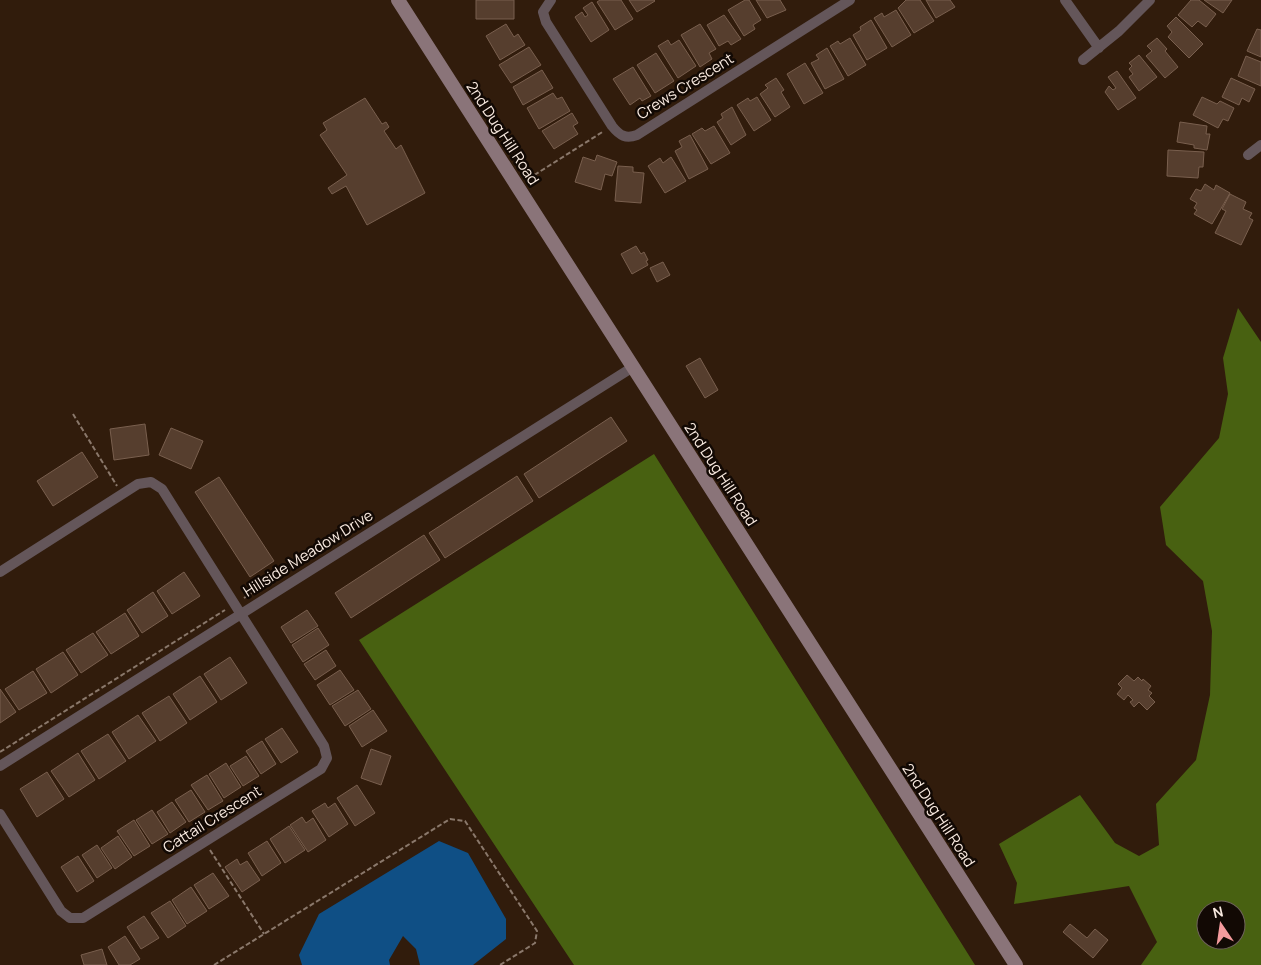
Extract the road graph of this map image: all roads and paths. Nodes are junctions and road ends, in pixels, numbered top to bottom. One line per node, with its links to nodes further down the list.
1 (398, 0): 11 (street, 2nd Dug Hill Road)
2 (551, 0): 8 (street)
3 (850, 0): 8 (street, Crews Crescent)
4 (1065, 0): 6 (street)
5 (1150, 0): 6 (street)
6 (1099, 48): 7 (street)
7 (1083, 60)
8 (612, 126): 11 (path)
9 (1261, 146): 10 (street)
10 (1248, 156)
11 (517, 186): 12 (street, 2nd Dug Hill Road)
12 (633, 367): 17 (street, Hillside Meadow Drive); 25 (street, 2nd Dug Hill Road)
13 (73, 414): 14 (path)
14 (122, 494): 16 (street); 17 (street, Cattail Crescent)
15 (345, 534): 17 (path)
16 (0, 572)
17 (236, 609): 18 (path); 19 (street, Hillside Meadow Drive); 21 (street, Cattail Crescent)
18 (0, 752)
19 (0, 766)
20 (0, 814): 21 (street, Cattail Crescent)
21 (205, 842): 22 (path)
22 (264, 934): 23 (path); 24 (path)
23 (214, 965)
24 (500, 965)
25 (1016, 965)

